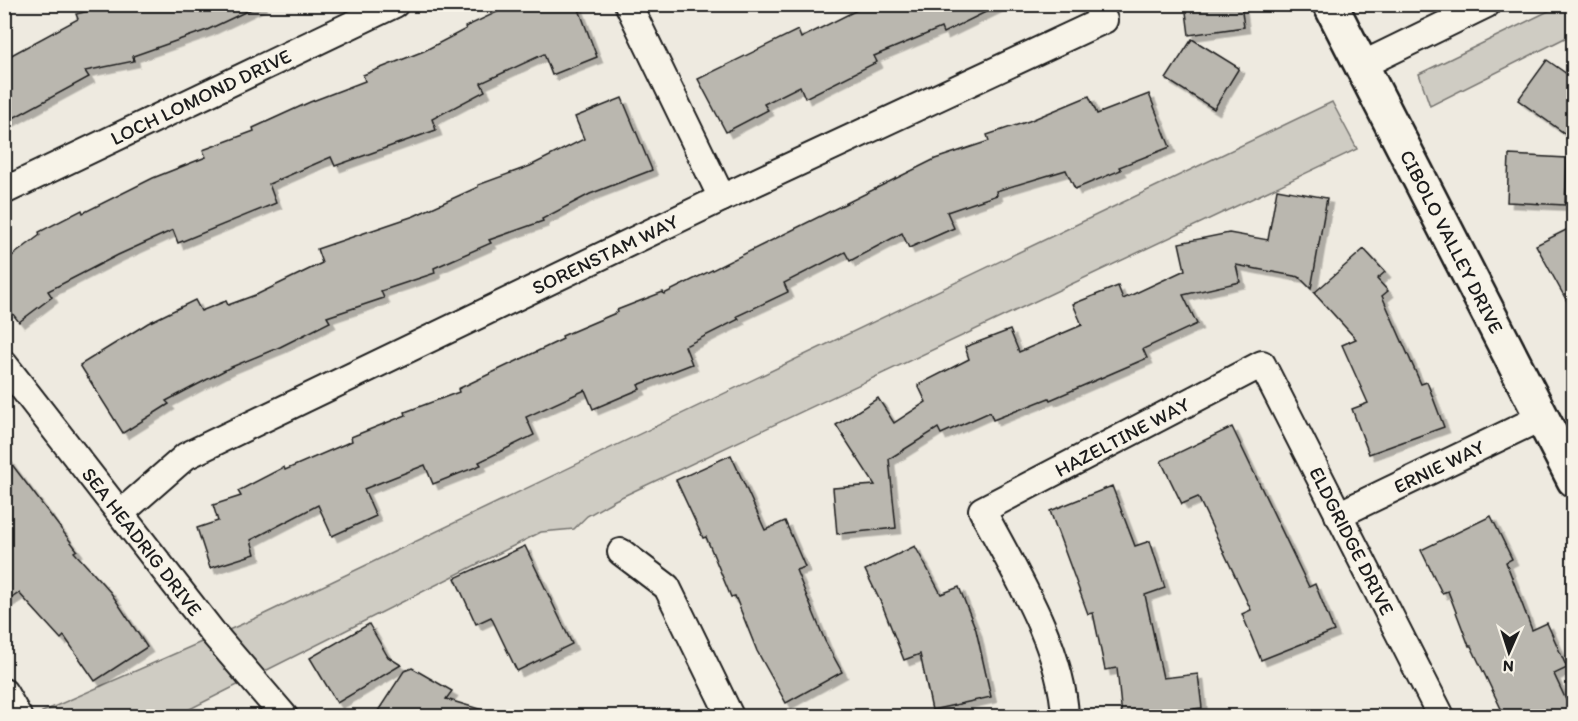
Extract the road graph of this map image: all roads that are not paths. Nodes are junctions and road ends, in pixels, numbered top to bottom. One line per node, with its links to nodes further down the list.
1 (395, 4): 7 (street, LOCH LOMOND DRIVE)
2 (628, 4): 8 (street)
3 (1330, 4): 6 (main road, CIBOLO VALLEY DRIVE)
4 (1487, 4): 6 (street)
5 (1100, 13): 8 (street, SORENSTAM WAY)
6 (1360, 66): 11 (main road, CIBOLO VALLEY DRIVE)
7 (4, 191)
8 (722, 198): 13 (street, SORENSTAM WAY)
9 (4, 364): 13 (street, SEA HEADRIG DRIVE)
10 (1262, 364): 14 (street, ELDGRIDGE DRIVE); 20 (street, HAZELTINE WAY)
11 (1542, 417): 12 (main road, CIBOLO VALLEY DRIVE); 14 (street, ERNIE WAY)
12 (1574, 480)
13 (122, 512): 18 (street, SEA HEADRIG DRIVE)
14 (1338, 515): 21 (street, ELDGRIDGE DRIVE)
15 (621, 552): 19 (street)
16 (4, 692): 17 (street)
17 (18, 717)
18 (284, 717)
19 (730, 717)
20 (1065, 717)
21 (1442, 717)

